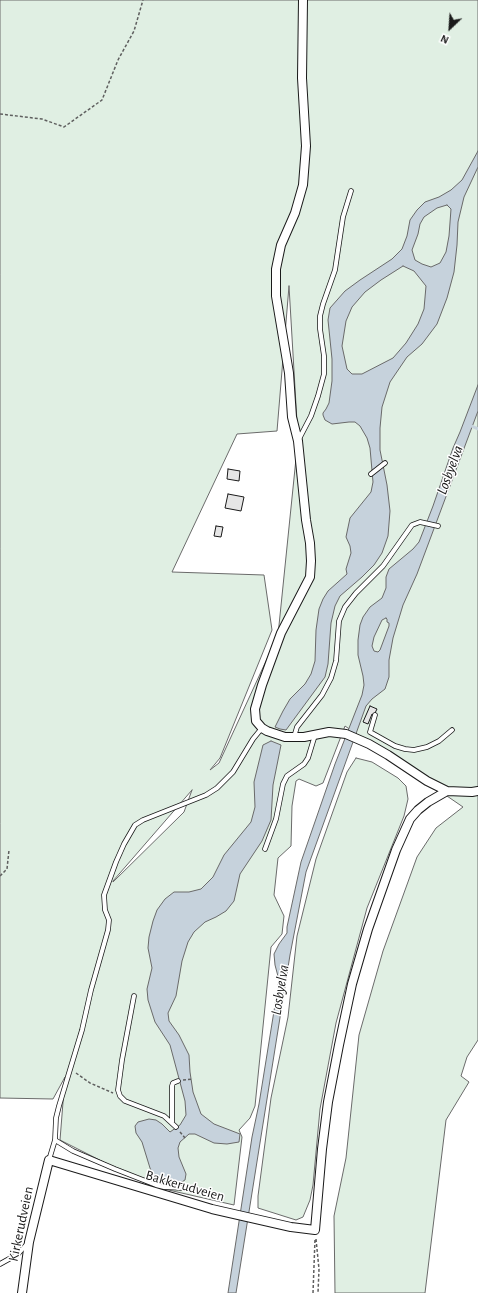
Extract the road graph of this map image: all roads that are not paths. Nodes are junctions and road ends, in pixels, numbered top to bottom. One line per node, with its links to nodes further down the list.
1 (303, 0): 3 (street)
2 (351, 191): 3 (lane)
3 (298, 441): 8 (street)
4 (385, 463): 5 (lane)
5 (371, 474)
6 (438, 526): 12 (lane)
7 (375, 716): 10 (lane)
8 (262, 728): 12 (street); 21 (lane)
9 (452, 730): 10 (lane)
10 (370, 732): 13 (lane)
11 (315, 735): 12 (street); 13 (street); 16 (lane)
12 (294, 738)
13 (369, 744): 14 (street)
14 (447, 791): 15 (street); 22 (street, Bakkerudveien)
15 (478, 791)
16 (265, 849)
17 (134, 996): 19 (lane)
18 (178, 1081): 19 (lane)
19 (172, 1122): 20 (lane)
20 (176, 1127)
21 (55, 1140): 22 (lane); 23 (lane)
22 (49, 1160): 24 (street, Kirkerudveien)
23 (183, 1188)
24 (29, 1242): 25 (lane); 26 (street, Kirkerudveien)
25 (0, 1264)
26 (22, 1293)

